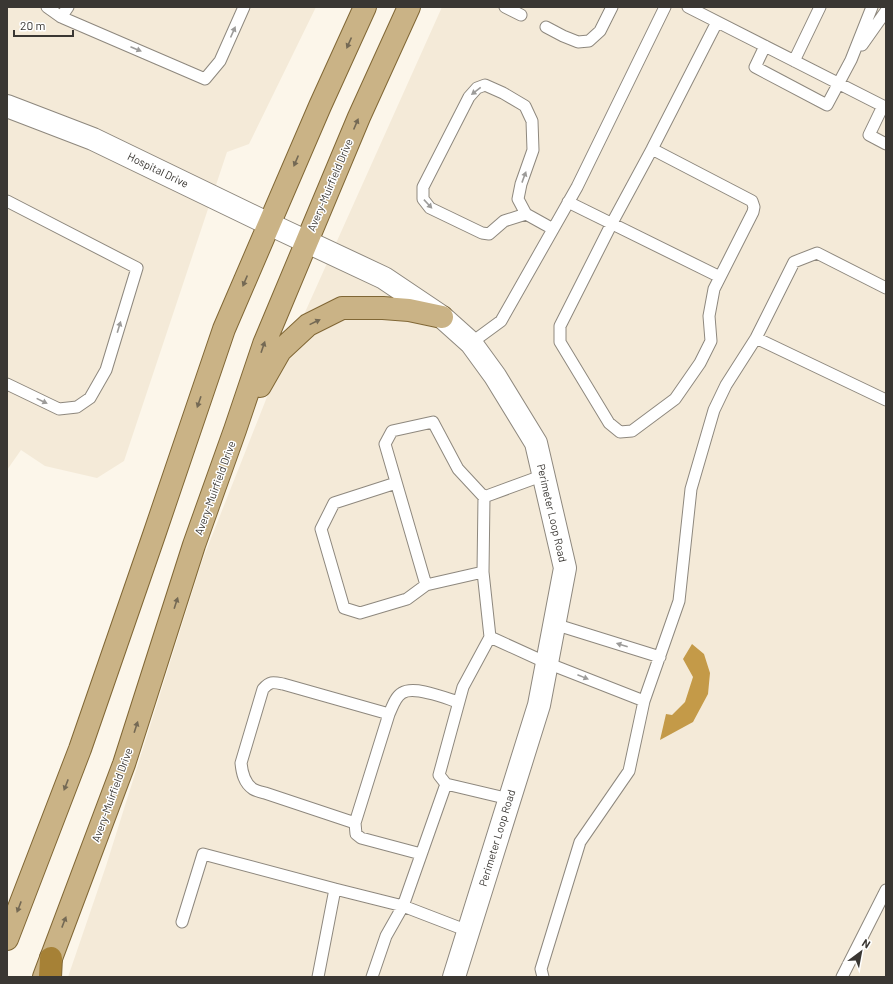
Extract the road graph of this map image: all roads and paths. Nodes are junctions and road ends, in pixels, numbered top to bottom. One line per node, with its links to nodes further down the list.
1 (47, 7): 15 (lane)
2 (68, 7): 15 (lane)
3 (244, 7): 15 (lane, one-way to 3)
4 (365, 7): 29 (main road, one-way to 29)
5 (409, 7): 31 (main road, Avery-Muirfield Drive, one-way to 5)
6 (505, 7): 14 (lane)
7 (612, 7): 17 (lane)
8 (665, 7): 26 (lane)
9 (688, 7): 12 (lane)
10 (820, 7): 20 (lane)
11 (872, 7): 19 (lane)
12 (706, 11): 16 (lane)
13 (886, 11): 19 (lane)
14 (521, 15)
15 (62, 17)
16 (717, 22): 18 (lane); 24 (lane)
17 (546, 27)
18 (765, 46): 20 (lane); 21 (lane)
19 (851, 60): 21 (lane)
20 (794, 61): 21 (lane)
21 (839, 83): 23 (lane)
22 (7, 106): 29 (street, Hospital Drive)
23 (886, 144)
24 (652, 149): 28 (lane); 32 (lane)
25 (7, 201): 37 (lane, one-way to 25)
26 (568, 202): 28 (lane); 30 (lane)
27 (526, 214): 27 (lane, one-way to 27); 30 (lane)
28 (612, 223): 32 (lane); 32 (lane)
29 (269, 224): 31 (street, Hospital Drive); 61 (main road, one-way to 61)
30 (553, 229): 36 (lane)
31 (307, 241): 34 (street, Perimeter Loop Road); 39 (main road, Avery-Muirfield Drive, one-way to 31)
32 (720, 277)
33 (886, 288): 35 (lane)
34 (442, 317): 36 (street, Perimeter Loop Road); 39 (main road, one-way to 34)
35 (756, 338): 38 (lane); 47 (lane)
36 (471, 343): 40 (street, Perimeter Loop Road)
37 (7, 384)
38 (886, 400)
39 (235, 430): 62 (main road, Avery-Muirfield Drive, one-way to 39)
40 (544, 476): 42 (lane); 45 (street, Perimeter Loop Road)
41 (396, 482): 42 (lane); 44 (lane); 44 (lane)
42 (484, 498): 43 (lane)
43 (482, 572): 44 (lane); 46 (lane)
44 (426, 585)
45 (554, 624): 47 (lane, one-way to 45); 48 (street, Perimeter Loop Road)
46 (490, 637): 48 (lane); 50 (lane)
47 (660, 657): 49 (lane)
48 (547, 663): 49 (lane, one-way to 49); 53 (street, Perimeter Loop Road)
49 (644, 701): 66 (lane)
50 (458, 702): 51 (lane); 52 (lane)
51 (389, 714): 54 (lane); 54 (lane)
52 (446, 784): 53 (lane); 55 (lane)
53 (509, 799): 60 (street, Perimeter Loop Road)
54 (355, 823): 55 (lane)
55 (421, 854): 58 (lane)
56 (335, 889): 58 (lane); 59 (lane); 63 (lane)
57 (886, 890): 67 (lane)
58 (403, 906): 60 (lane); 64 (lane)
59 (182, 922)
60 (468, 931): 65 (street, Perimeter Loop Road)
61 (7, 939)
62 (48, 971)
63 (318, 977)
64 (372, 977)
65 (454, 977)
66 (543, 977)
67 (842, 977)

